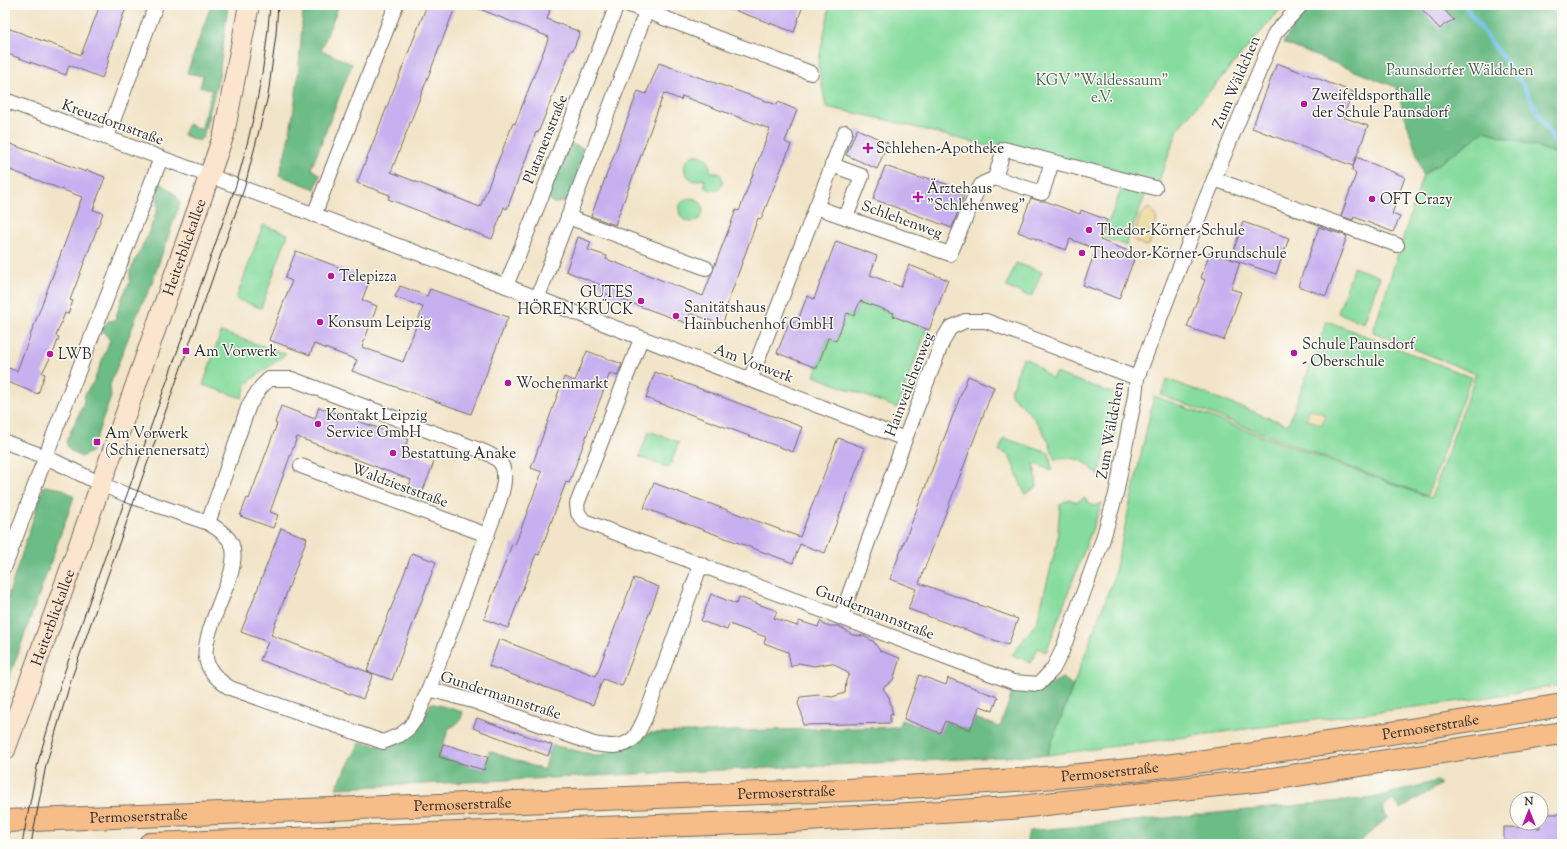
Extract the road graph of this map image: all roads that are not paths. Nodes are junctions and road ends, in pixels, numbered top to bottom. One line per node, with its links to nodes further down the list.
1 (156, 5): 11 (street)
2 (249, 5): 15 (main road, Heiterblickallee)
3 (396, 5): 20 (street)
4 (617, 5): 25 (street, Platanenstraße)
5 (632, 5): 7 (street)
6 (1301, 5): 17 (street, Zum Wäldchen)
7 (646, 12): 8 (street); 21 (street)
8 (810, 73)
9 (5, 100): 11 (street, Kreuzdornstraße)
10 (845, 132): 14 (street)
11 (107, 137): 12 (street, Kreuzdornstraße)
12 (161, 158): 15 (street, Kreuzdornstraße); 32 (street)
13 (1052, 162): 16 (street); 16 (street); 18 (street)
14 (832, 165): 19 (street); 22 (street, Schlehenweg)
15 (210, 176): 20 (street, Am Vorwerk); 34 (main road, Heiterblickallee)
16 (995, 178): 22 (street, Schlehenweg)
17 (1214, 179): 23 (street); 28 (street, Zum Wäldchen)
18 (1155, 188)
19 (816, 207): 22 (street, Schlehenweg); 29 (street)
20 (314, 215): 25 (street, Am Vorwerk)
21 (568, 217): 24 (street); 26 (street)
22 (846, 217)
23 (1397, 245)
24 (706, 268)
25 (506, 286): 26 (street, Am Vorwerk)
26 (537, 299): 27 (street, Am Vorwerk)
27 (641, 339): 29 (street, Am Vorwerk); 37 (street, Gundermannstraße)
28 (1137, 378): 30 (street, Hainveilchenweg); 40 (street, Zum Wäldchen)
29 (750, 380): 30 (street, Am Vorwerk)
30 (905, 439): 39 (street, Hainveilchenweg)
31 (5, 442): 32 (street)
32 (46, 457): 34 (street); 38 (street)
33 (301, 466): 36 (street, Waldzieststraße)
34 (101, 484): 35 (street); 44 (main road, Heiterblickallee)
35 (208, 523): 36 (street); 41 (street, Gundermannstraße)
36 (488, 535): 41 (street)
37 (701, 564): 39 (street, Gundermannstraße); 41 (street, Gundermannstraße)
38 (5, 566)
39 (841, 617): 40 (street, Gundermannstraße)
40 (1039, 684)
41 (429, 689)
42 (1562, 705): 45 (main road, Permoserstraße)
43 (1562, 733): 46 (main road, Permoserstraße)
44 (5, 750)
45 (5, 821)
46 (150, 844)

